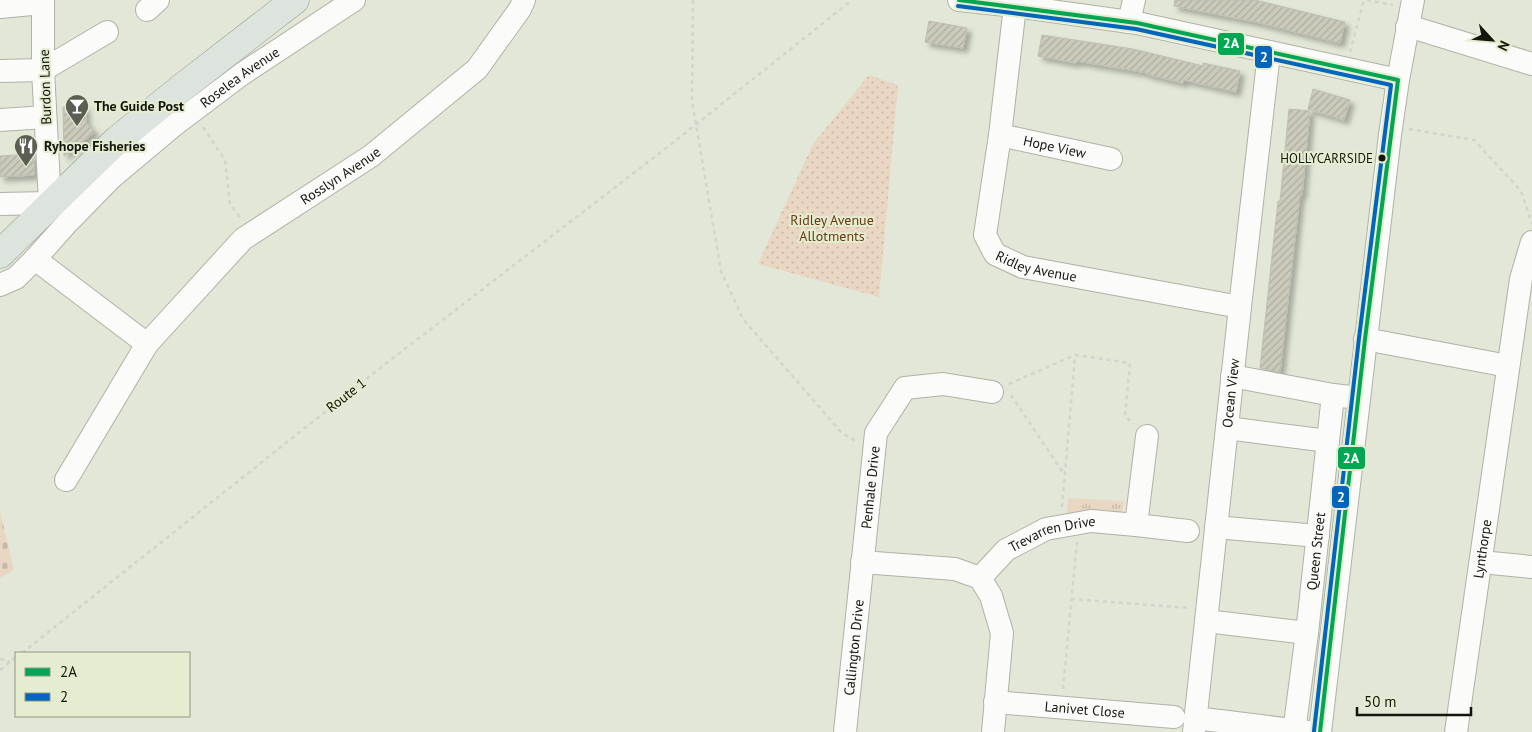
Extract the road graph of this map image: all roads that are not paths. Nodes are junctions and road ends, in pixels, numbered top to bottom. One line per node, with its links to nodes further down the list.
1 (295, 0): 21 (main road)
2 (354, 0): 25 (street, Roselea Avenue)
3 (524, 0): 29 (street, Rosslyn Avenue)
4 (959, 0): 8 (street)
5 (1134, 0): 10 (street)
6 (43, 2): 7 (street); 14 (street, Burdon Lane)
7 (0, 6)
8 (1014, 6): 10 (street); 19 (street, Ridley Avenue)
9 (1410, 12): 13 (street); 16 (street)
10 (1128, 22): 12 (street)
11 (107, 32): 14 (street)
12 (1269, 53): 16 (street); 27 (street, Ocean View)
13 (1532, 64)
14 (43, 70): 15 (street); 17 (street, Burdon Lane)
15 (0, 71)
16 (1398, 80): 28 (street)
17 (45, 117): 18 (street); 21 (street, Burdon Lane)
18 (0, 120)
19 (1000, 135): 20 (street, Hope View); 27 (street, Ridley Avenue)
20 (1111, 159)
21 (50, 203): 22 (street); 24 (main road)
22 (0, 204)
23 (1532, 242): 30 (street, Lynthorpe)
24 (0, 254)
25 (36, 259): 26 (street, Roselea Avenue); 29 (street)
26 (0, 285)
27 (1240, 307): 31 (street, Ocean View)
28 (1365, 338): 30 (street); 34 (street)
29 (147, 344): 38 (street, Rosslyn Avenue)
30 (1508, 366): 44 (street, Lynthorpe)
31 (1232, 376): 33 (street); 35 (street, Ocean View)
32 (998, 389): 43 (street, Penhale Drive)
33 (1333, 395): 34 (street); 37 (street, Queen Street)
34 (1359, 398): 54 (street)
35 (1227, 428): 37 (street); 40 (street, Ocean View)
36 (1147, 436): 39 (street)
37 (1328, 441): 42 (street, Queen Street)
38 (66, 480)
39 (1136, 524): 41 (street, Trevarren Drive); 46 (street, Trevarren Drive)
40 (1216, 527): 42 (street); 47 (street, Ocean View)
41 (1188, 531)
42 (1318, 536): 48 (street, Queen Street)
43 (862, 562): 46 (street); 52 (street, Callington Drive)
44 (1480, 562): 45 (street); 55 (street, Lynthorpe)
45 (1532, 567)
46 (980, 578): 49 (street)
47 (1206, 615): 48 (street); 50 (street, Ocean View)
48 (1307, 633): 51 (street, Queen Street)
49 (995, 702): 50 (street, Lanivet Close); 53 (street)
50 (1188, 723): 51 (street)
51 (1300, 731)
52 (845, 732)
53 (993, 732)
54 (1320, 732)
55 (1456, 732)

